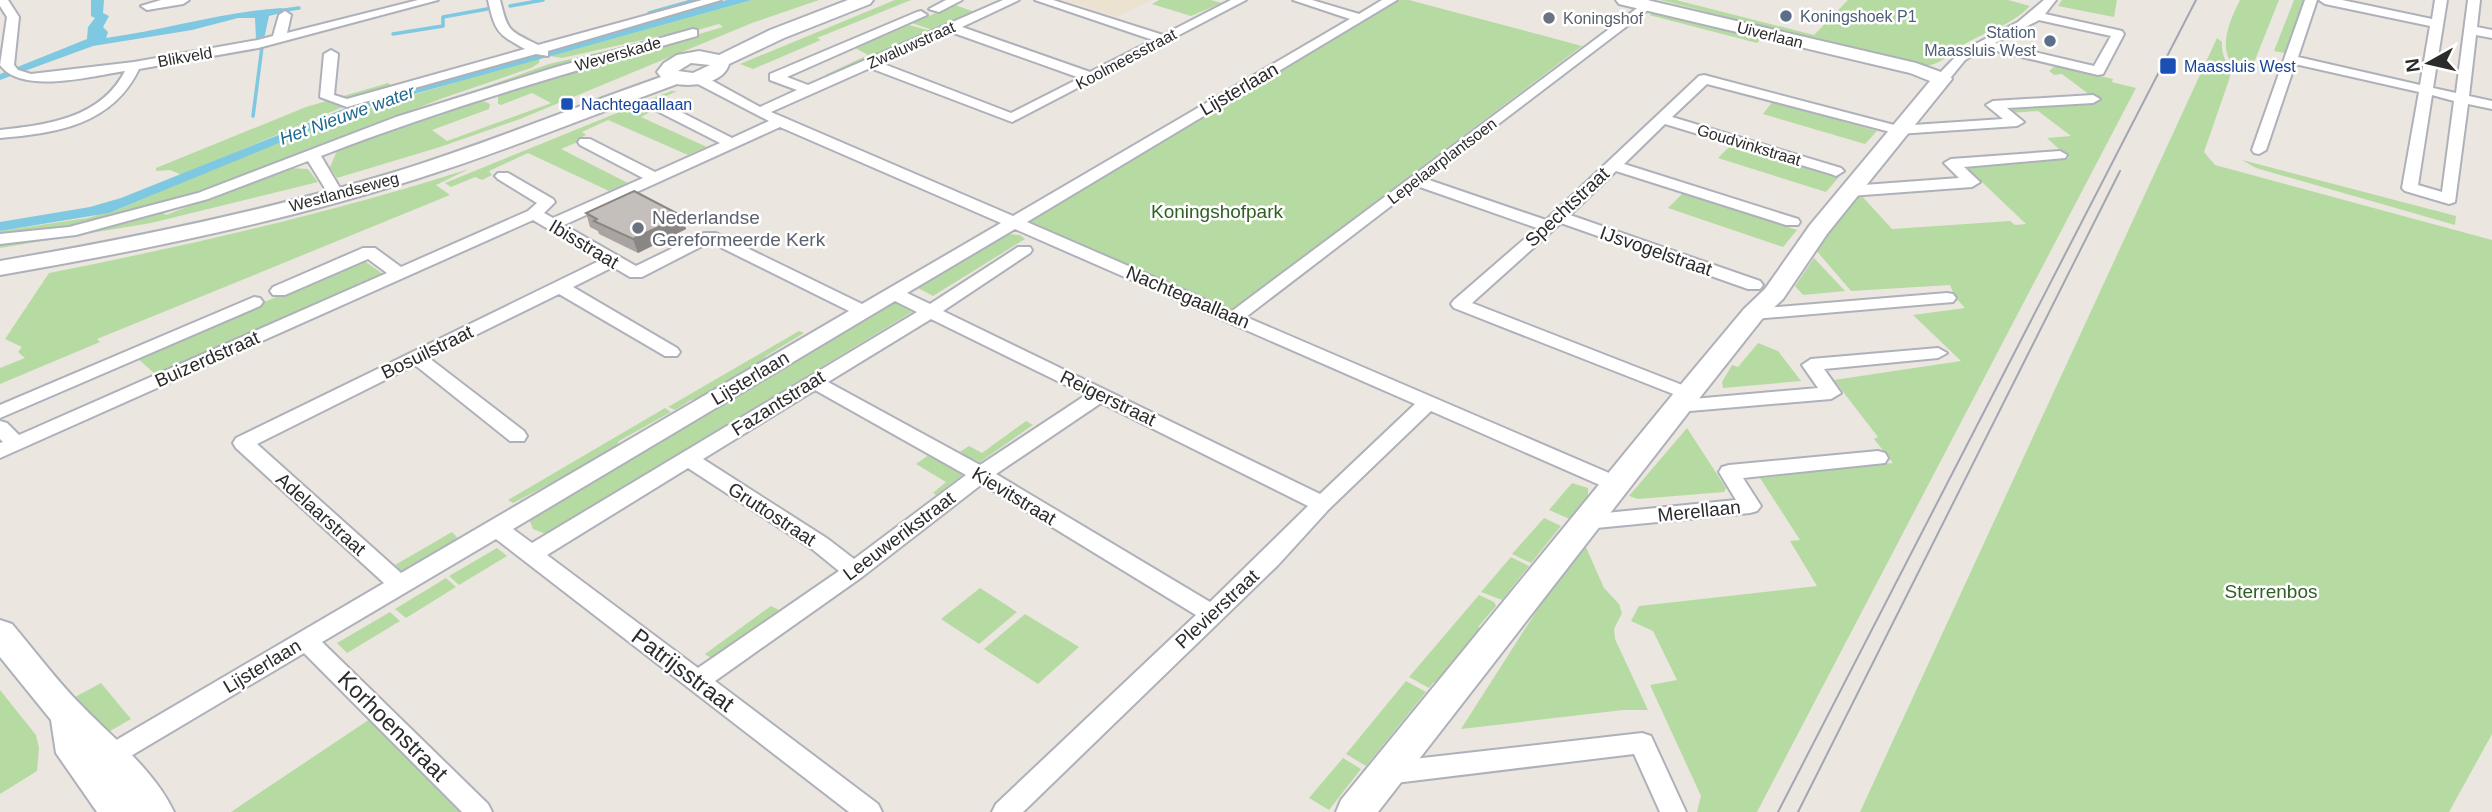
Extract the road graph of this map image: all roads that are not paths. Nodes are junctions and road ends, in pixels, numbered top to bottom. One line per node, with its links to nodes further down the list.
1 (1, 0): 40 (street, Blikveld)
2 (183, 0): 21 (street)
3 (432, 0): 32 (street, Blikveld)
4 (715, 0): 36 (street, Weverskade)
5 (849, 0): 41 (street, Westlandseweg)
6 (863, 0): 41 (street, Westlandseweg)
7 (956, 0): 23 (street, Zwaluwstraat)
8 (1013, 0): 29 (street, Zwaluwstraat)
9 (1041, 0): 33 (street)
10 (1240, 0): 33 (street, Koolmeesstraat)
11 (1299, 0): 26 (street)
12 (1391, 0): 26 (street, Lijsterlaan)
13 (1625, 0): 19 (street, Uiverlaan)
14 (2311, 0): 37 (street)
15 (2325, 0): 27 (street)
16 (2351, 0): 27 (street)
17 (2441, 0): 27 (street)
18 (2474, 0): 28 (street)
19 (1644, 2): 43 (street, Uiverlaan); 65 (street, Lepelaarplantsoen)
20 (495, 5): 36 (street)
21 (147, 6)
22 (2045, 7): 34 (street); 34 (street)
23 (935, 9)
24 (285, 15): 32 (street)
25 (921, 15): 45 (street, Zwaluwstraat)
26 (1359, 19): 69 (street, Lijsterlaan)
27 (2438, 21): 44 (street)
28 (2470, 27): 30 (street); 31 (street); 46 (street)
29 (952, 28): 38 (street, Zwaluwstraat); 42 (street)
30 (2492, 28)
31 (2492, 34)
32 (279, 38): 39 (street, Blikveld)
33 (1163, 39): 42 (street, Koolmeesstraat)
34 (1982, 44): 43 (street)
35 (331, 54): 36 (street, Weverskade)
36 (546, 57): 52 (street, Weverskade); 52 (street, Weverskade)
37 (2290, 59): 44 (street); 58 (street)
38 (870, 63): 42 (street, Koolmeesstraat); 45 (street, Zwaluwstraat)
39 (134, 66): 40 (street, Blikveld); 55 (street)
40 (9, 70)
41 (696, 70): 50 (street, Nachtegaallaan); 67 (street, Westlandseweg)
42 (1091, 77)
43 (1942, 79): 54 (street)
44 (2425, 89): 46 (street); 46 (street)
45 (808, 90): 50 (street, Zwaluwstraat)
46 (2463, 98): 48 (street)
47 (2093, 99): 54 (street)
48 (2492, 104)
49 (662, 108): 57 (street)
50 (759, 112): 53 (street, Nachtegaallaan)
51 (1662, 119): 54 (street, Spechtstraat); 61 (street, Spechtstraat); 62 (street, Goudvinkstraat)
52 (401, 120): 59 (street, Weverskade)
53 (781, 121): 57 (street); 69 (street, Nachtegaallaan)
54 (1898, 130): 66 (street)
55 (0, 134)
56 (585, 142): 64 (street)
57 (732, 143): 64 (street)
58 (2259, 150)
59 (312, 154): 67 (street); 73 (street, Weverskade)
60 (2060, 155): 66 (street)
61 (1614, 165): 70 (street, Spechtstraat); 71 (street)
62 (1836, 171)
63 (503, 176): 68 (street)
64 (655, 178): 72 (street)
65 (1416, 181): 70 (street, IJsvogelstraat); 87 (street, Lepelaarplantsoen)
66 (1850, 191): 83 (street)
67 (335, 192): 75 (street, Westlandseweg); 77 (street, Westlandseweg)
68 (534, 214): 72 (street, Ibisstraat); 78 (street, Buizerdstraat)
69 (1014, 221): 81 (street, Lijsterlaan); 87 (street, Nachtegaallaan)
70 (1554, 221): 83 (street, IJsvogelstraat); 93 (street, Spechtstraat)
71 (1792, 222)
72 (553, 224): 76 (street, Ibisstraat)
73 (0, 239)
74 (1024, 250): 86 (street, Fazantstraat)
75 (0, 258)
76 (612, 261): 79 (street, Bosuilstraat); 85 (street, Ibisstraat)
77 (0, 268)
78 (399, 273): 80 (street); 99 (street, Buizerdstraat)
79 (560, 287): 88 (street); 90 (street, Bosuilstraat)
80 (279, 291)
81 (893, 293): 85 (street, Lijsterlaan); 86 (street, Reigerstraat)
82 (1947, 298): 83 (street)
83 (1753, 299): 93 (street)
84 (254, 302): 95 (street, Buizerdstraat)
85 (862, 311): 106 (street, Lijsterlaan)
86 (931, 311): 91 (street, Fazantstraat); 92 (street, Reigerstraat)
87 (1235, 317): 94 (street, Nachtegaallaan)
88 (671, 352)
89 (1938, 353): 93 (street)
90 (416, 357): 97 (street); 98 (street, Bosuilstraat)
91 (813, 381): 100 (street, Fazantstraat); 102 (street, Kievitstraat)
92 (1101, 394): 102 (street, Leeuwerikstraat); 104 (street, Reigerstraat)
93 (1683, 400): 103 (street)
94 (1427, 404): 103 (street, Nachtegaallaan); 104 (street, Plevierstraat)
95 (0, 412)
96 (0, 427): 99 (street, Buizerdstraat)
97 (517, 436)
98 (243, 443): 109 (street, Adelaarstraat)
99 (8, 448)
100 (689, 458): 107 (street, Fazantstraat); 108 (street, Gruttostraat)
101 (1878, 458): 105 (street, Merellaan)
102 (981, 474): 108 (street, Leeuwerikstraat); 110 (street, Kievitstraat)
103 (1616, 484): 105 (street)
104 (1322, 504): 110 (street, Plevierstraat)
105 (1586, 522): 116 (street)
106 (497, 528): 107 (street, Patrijsstraat); 109 (street, Lijsterlaan)
107 (531, 554): 113 (street, Patrijsstraat)
108 (854, 571): 113 (street, Leeuwerikstraat)
109 (400, 585): 112 (street, Lijsterlaan)
110 (1212, 614): 121 (street, Plevierstraat)
111 (0, 633): 114 (street)
112 (306, 641): 115 (street, Lijsterlaan); 119 (street, Korhoenstraat)
113 (698, 681): 120 (street, Patrijsstraat)
114 (68, 715): 115 (street); 117 (street)
115 (110, 756): 118 (street)
116 (1386, 773): 122 (street); 123 (street)
117 (119, 812)
118 (155, 812)
119 (479, 812)
120 (869, 812)
121 (1005, 812)
122 (1355, 812)
123 (1672, 812)

